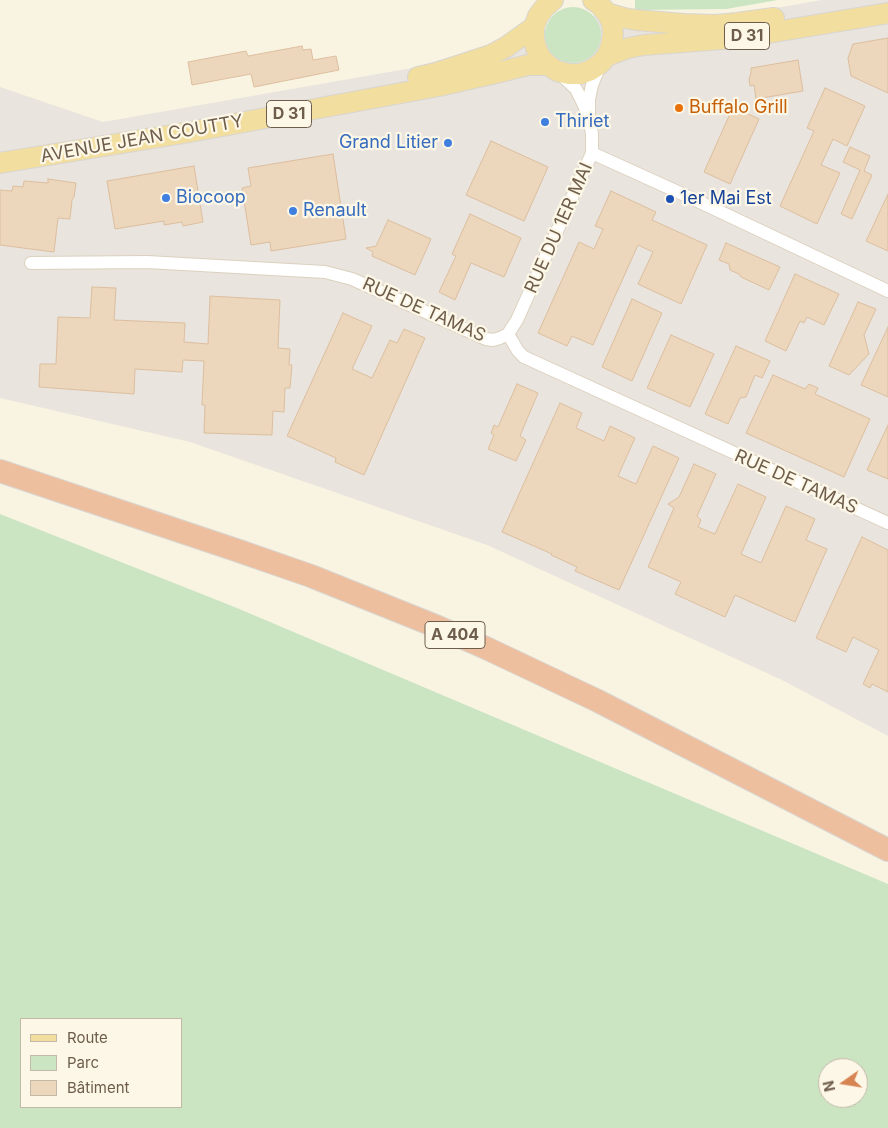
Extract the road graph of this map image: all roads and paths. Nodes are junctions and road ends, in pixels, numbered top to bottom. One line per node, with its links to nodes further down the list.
1 (553, 0): 5 (main road)
2 (882, 0): 3 (main road, D 31)
3 (600, 6): 6 (main road)
4 (888, 13): 6 (main road, D 31)
5 (534, 27): 7 (main road); 9 (main road, AVENUE JEAN COUTTY / D 31)
6 (604, 60): 7 (main road, AVENUE JEAN COUTTY); 8 (street, RUE DU 1ER MAI)
7 (553, 68): 8 (street, RUE DU 1ER MAI); 11 (main road, AVENUE JEAN COUTTY / D 31)
8 (589, 118): 10 (street, RUE DU 1ER MAI)
9 (0, 150)
10 (592, 153): 13 (street); 14 (street, RUE DU 1ER MAI)
11 (0, 163)
12 (31, 263): 14 (street, RUE DE TAMAS)
13 (888, 291)
14 (508, 334): 17 (street, RUE DE TAMAS)
15 (0, 455): 18 (highway, A 404)
16 (0, 471): 19 (highway, A 404)
17 (888, 523)
18 (888, 834)
19 (888, 850)

